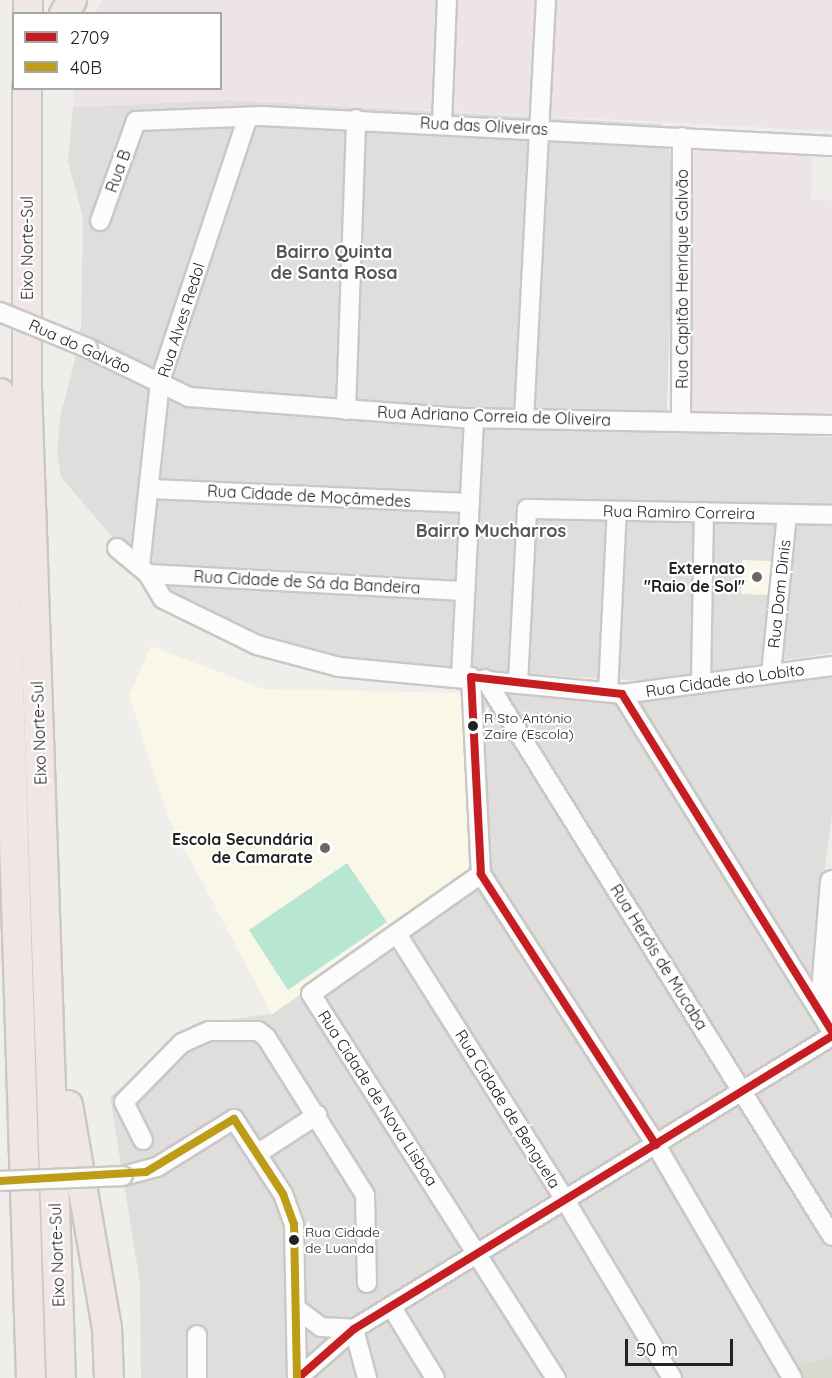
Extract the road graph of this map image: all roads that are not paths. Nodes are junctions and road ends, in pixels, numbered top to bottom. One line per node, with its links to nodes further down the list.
1 (447, 0): 8 (street)
2 (546, 0): 9 (street)
3 (27, 90): 12 (highway, Eixo Norte-Sul)
4 (43, 90): 12 (highway)
5 (248, 117): 6 (street, Rua das Oliveiras); 7 (street, Rua das Oliveiras); 15 (street, Rua Alves Redol)
6 (356, 119): 8 (street, Rua das Oliveiras); 17 (street)
7 (135, 122): 13 (street, Rua B)
8 (442, 123): 9 (street, Rua das Oliveiras)
9 (537, 128): 10 (street, Rua das Oliveiras); 19 (street)
10 (682, 137): 11 (street, Rua das Oliveiras); 20 (street, Rua Capitão Henrique Galvão)
11 (832, 146)
12 (27, 178): 44 (highway, Eixo Norte-Sul)
13 (100, 221)
14 (0, 312): 15 (street, Rua do Galvão, bridge)
15 (160, 381): 17 (street, Rua Adriano Correia de Oliveira); 22 (street, Rua Alves Redol)
16 (0, 393): 39 (highway, Eixo Norte-Sul)
17 (346, 410): 18 (street, Rua Adriano Correia de Oliveira)
18 (474, 418): 19 (street, Rua Adriano Correia de Oliveira); 23 (street)
19 (524, 419): 20 (street, Rua Adriano Correia de Oliveira)
20 (681, 422): 21 (street, Rua Adriano Correia de Oliveira)
21 (832, 424)
22 (149, 489): 23 (street, Rua Cidade de Moçâmedes); 29 (street, Rua Alves Redol)
23 (470, 503): 30 (street)
24 (617, 511): 25 (street, Rua Ramiro Correira); 34 (street, Rua Ramiro Correira); 36 (street)
25 (704, 512): 26 (street, Rua Ramiro Correira); 35 (street)
26 (788, 514): 27 (street, Rua Ramiro Correira); 32 (street, Rua Dom Dinis)
27 (832, 515)
28 (117, 548): 29 (street, Rua Cidade do Lobito)
29 (144, 570): 30 (street, Rua Cidade de Sá da Bandeira); 33 (street, Rua Cidade do Lobito)
30 (465, 591): 33 (street)
31 (832, 666): 32 (street, Rua Cidade do Lobito)
32 (771, 674): 35 (street, Rua Cidade do Lobito)
33 (472, 677): 34 (street, Rua Cidade do Lobito); 37 (street); 46 (street, Rua Heróis de Mucaba)
34 (518, 682): 36 (street, Rua Cidade do Lobito)
35 (701, 683): 36 (street, Rua Cidade do Lobito)
36 (615, 693): 43 (street)
37 (481, 874): 40 (street, Rua Cidade de Nova Lisboa); 49 (street)
38 (832, 882): 42 (street)
39 (16, 932): 41 (highway); 60 (highway, Eixo Norte-Sul)
40 (397, 934): 52 (street, Rua Cidade de Benguela); 54 (street, Rua Cidade de Nova Lisboa)
41 (0, 979)
42 (832, 1024)
43 (832, 1031)
44 (48, 1032): 61 (highway, Eixo Norte-Sul); 62 (highway)
45 (832, 1036): 46 (street)
46 (743, 1091): 49 (street); 53 (street, Rua Heróis de Mucaba)
47 (317, 1116): 48 (street); 50 (street); 55 (street)
48 (143, 1140)
49 (656, 1145): 52 (street); 69 (street)
50 (257, 1154): 51 (street, bridge); 57 (street)
51 (0, 1181)
52 (565, 1200): 54 (street); 68 (street, Rua Cidade de Benguela)
53 (832, 1236)
54 (478, 1254): 56 (street); 67 (street, Rua Cidade de Nova Lisboa)
55 (368, 1283)
56 (391, 1306): 58 (street); 66 (street)
57 (297, 1309): 58 (street); 64 (street)
58 (354, 1329): 64 (street); 65 (street)
59 (197, 1335): 63 (street)
60 (31, 1378)
61 (61, 1378)
62 (109, 1378)
63 (196, 1378)
64 (298, 1378)
65 (367, 1378)
66 (435, 1378)
67 (556, 1378)
68 (672, 1378)
69 (792, 1378)

